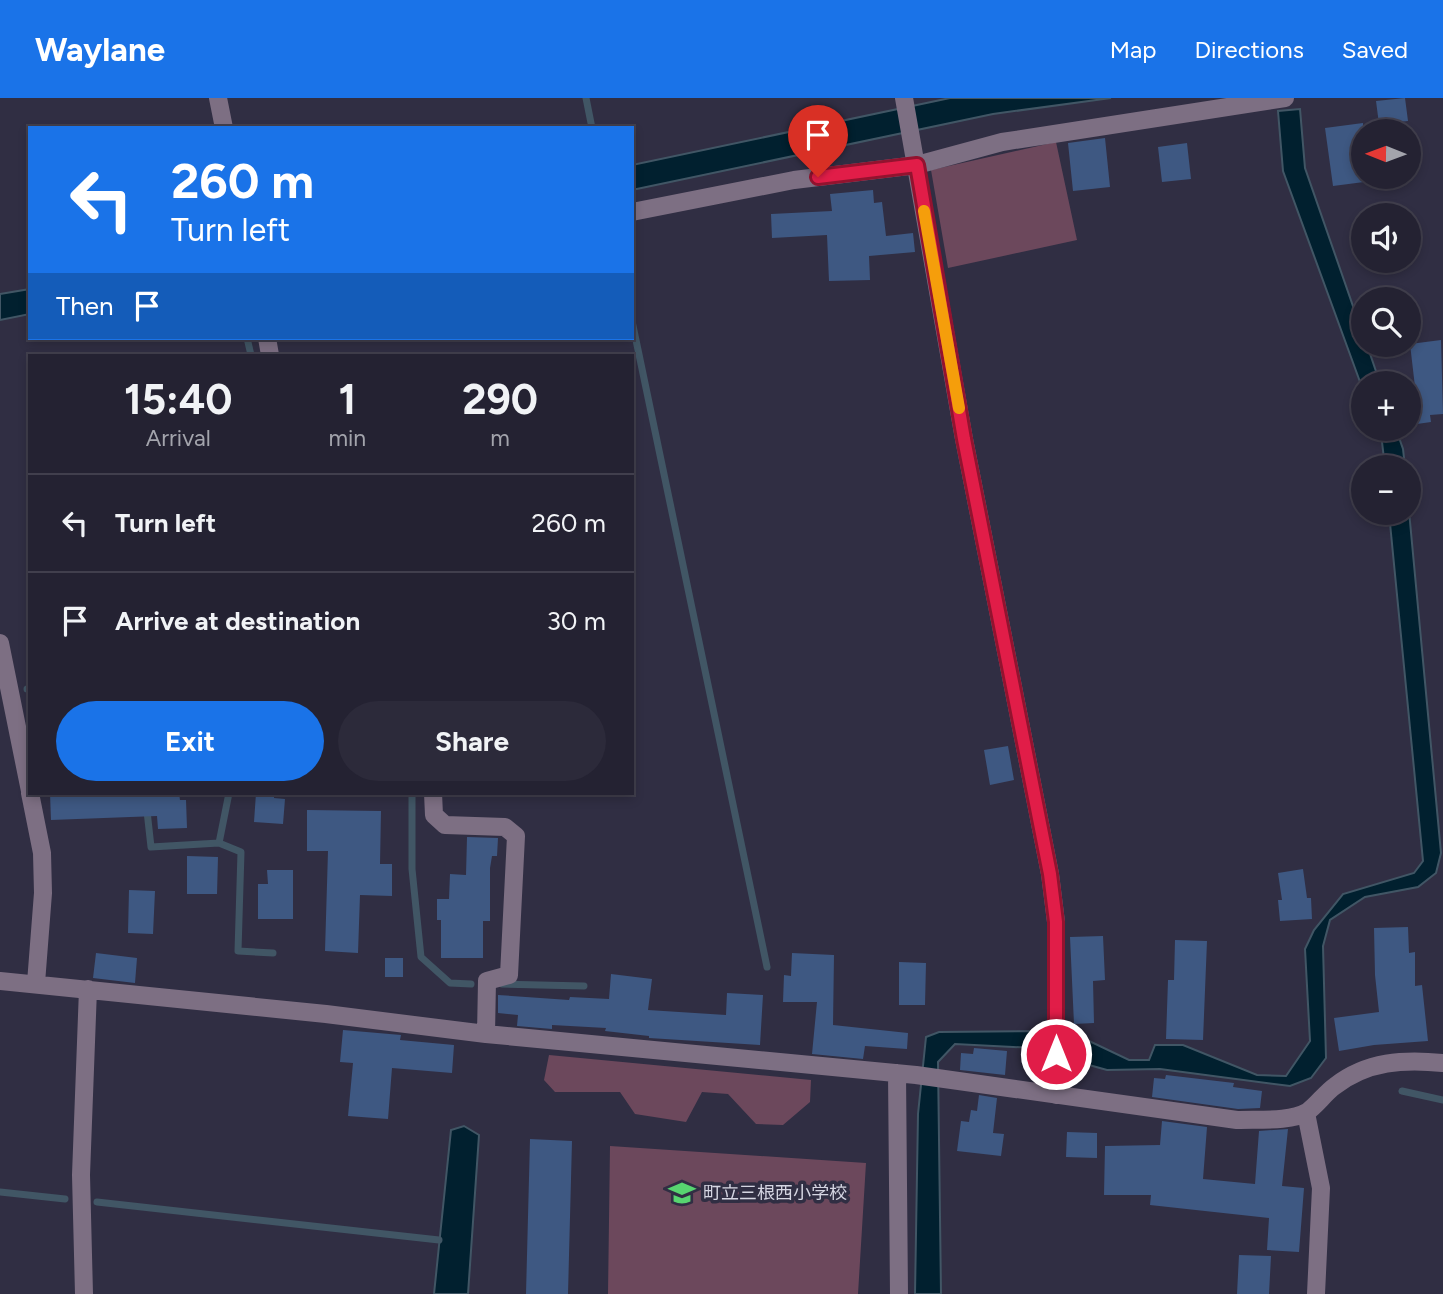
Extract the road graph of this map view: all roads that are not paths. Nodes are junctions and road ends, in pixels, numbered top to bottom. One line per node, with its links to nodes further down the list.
1 (218, 98): 4 (street)
2 (1285, 98): 5 (street)
3 (904, 102): 5 (street)
4 (224, 126)
5 (917, 165): 6 (street); 17 (street)
6 (634, 212)
7 (0, 643): 8 (street)
8 (28, 782)
9 (31, 795): 12 (street)
10 (433, 795): 14 (street)
11 (0, 981): 12 (street)
12 (36, 983): 13 (street)
13 (88, 989): 14 (street); 19 (street)
14 (486, 1034): 16 (street)
15 (1443, 1063): 18 (street)
16 (897, 1073): 17 (street); 20 (street)
17 (1056, 1095): 18 (street)
18 (1306, 1113): 21 (street)
19 (84, 1294)
20 (899, 1294)
21 (1316, 1294)

